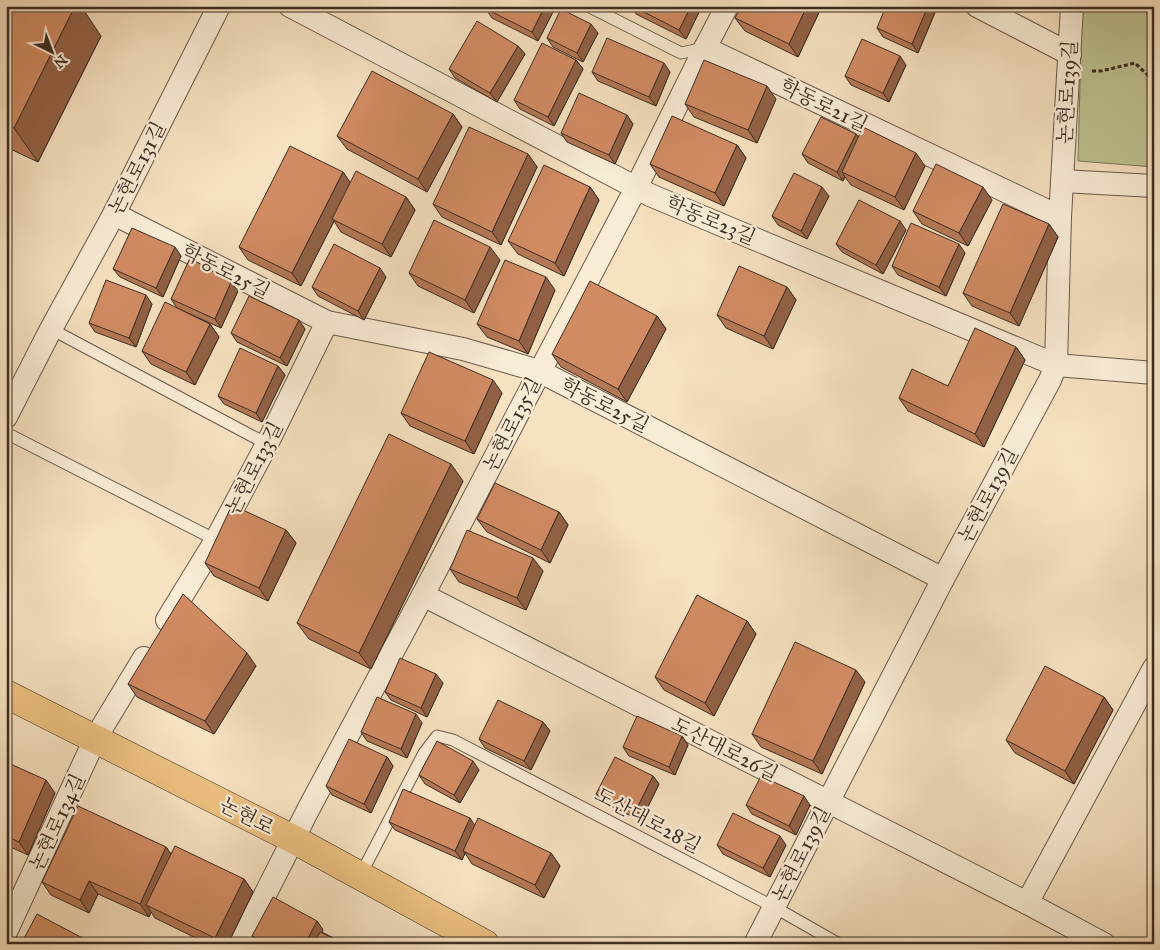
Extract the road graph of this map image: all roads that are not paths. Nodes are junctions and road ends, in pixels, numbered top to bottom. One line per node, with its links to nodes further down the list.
1 (219, 6): 12 (street, 논현로131길)
2 (290, 6): 11 (street, 학동로23길)
3 (588, 6): 7 (lane)
4 (727, 6): 7 (street, 논현로135길)
5 (977, 6): 8 (street)
6 (1072, 6): 8 (street, 논현로139길)
7 (704, 48): 11 (street, 논현로135길); 13 (street, 학동로21길)
8 (1070, 54): 9 (street, 논현로139길)
9 (1062, 180): 10 (street); 13 (street, 논현로139길)
10 (1154, 186)
11 (636, 188): 16 (street, 학동로23길); 17 (street, 논현로135길)
12 (114, 214): 14 (street, 학동로25길); 15 (street, 논현로131길)
13 (1060, 217): 16 (street, 논현로139길)
14 (327, 322): 17 (street, 학동로25길); 21 (street, 논현로133길)
15 (51, 329): 19 (street, 논현로131길); 21 (lane)
16 (1056, 366): 18 (street, 학동로23길); 23 (street, 논현로139길)
17 (539, 371): 23 (street, 학동로25길); 24 (street, 논현로135길)
18 (1154, 373)
19 (6, 417)
20 (6, 433): 22 (lane)
21 (267, 444): 22 (street, 논현로133길)
22 (216, 540): 27 (street, 논현로133길)
23 (943, 579): 28 (street, 논현로139길)
24 (423, 595): 28 (street, 도산대로26길); 29 (street, 논현로135길)
25 (1154, 668): 31 (street)
26 (6, 694): 27 (main road, 논현로)
27 (95, 739): 29 (main road, 논현로); 33 (street, 논현로134길)
28 (828, 801): 31 (street, 도산대로26길); 32 (street, 논현로139길)
29 (293, 839): 30 (main road, 논현로); 34 (street, 논현로135길)
30 (360, 876): 32 (lane, 도산대로28길); 35 (main road, 논현로)
31 (1027, 902): 38 (street, 도산대로26길)
32 (774, 907): 36 (street, 논현로139길); 37 (lane, 도산대로28길)
33 (6, 932)
34 (240, 944)
35 (485, 944)
36 (755, 944)
37 (839, 944)
38 (1104, 944)

